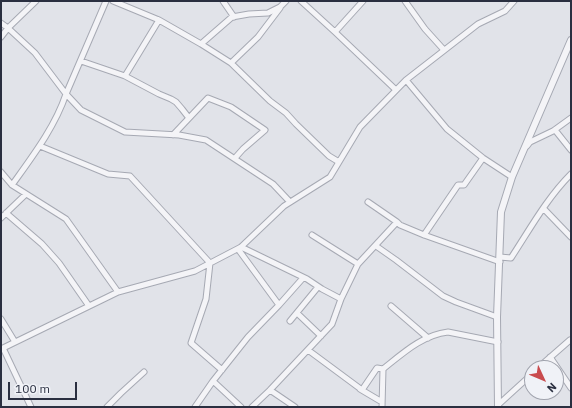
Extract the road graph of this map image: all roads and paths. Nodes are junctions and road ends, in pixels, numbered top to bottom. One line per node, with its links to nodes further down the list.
1 (36, 1): 14 (street)
2 (106, 1): 20 (street)
3 (113, 1): 12 (street)
4 (223, 1): 11 (street)
5 (286, 1): 10 (street)
6 (301, 1): 15 (street)
7 (363, 1): 15 (street)
8 (405, 1): 19 (street)
9 (514, 1): 19 (street)
10 (280, 7): 11 (street); 21 (street)
11 (234, 17): 18 (street)
12 (159, 20): 18 (street); 22 (street)
13 (1, 23): 14 (street)
14 (8, 28): 16 (street); 25 (street)
15 (335, 32): 24 (street)
16 (1, 37)
17 (571, 40): 34 (street)
18 (201, 44): 21 (street)
19 (444, 50): 23 (street)
20 (81, 61): 22 (street); 25 (street)
21 (231, 63): 35 (street)
22 (125, 76): 26 (street)
23 (406, 80): 24 (street); 33 (street)
24 (396, 90): 35 (street)
25 (66, 94): 29 (street); 30 (street)
26 (188, 118): 29 (street); 32 (street)
27 (571, 118): 28 (street)
28 (555, 130): 31 (street); 34 (street)
29 (173, 135): 32 (street)
30 (40, 146): 39 (street); 53 (street)
31 (571, 150)
32 (235, 158): 41 (street)
33 (483, 158): 38 (street); 48 (street)
34 (518, 160): 38 (street)
35 (339, 162): 41 (street)
36 (1, 172): 39 (street)
37 (571, 174): 43 (street)
38 (512, 176): 52 (street)
39 (12, 185): 40 (street)
40 (26, 194): 44 (street); 57 (street)
41 (290, 202): 51 (street)
42 (368, 202): 46 (street)
43 (544, 209): 49 (street); 52 (street)
44 (6, 214): 45 (street); 60 (street)
45 (1, 218)
46 (397, 222): 48 (street); 50 (street)
47 (312, 235): 54 (street)
48 (424, 235): 52 (street)
49 (571, 238)
50 (376, 246): 54 (street); 63 (street)
51 (240, 248): 53 (street); 55 (street); 59 (street)
52 (500, 259): 63 (street)
53 (210, 263): 57 (street); 76 (street)
54 (358, 264): 58 (street)
55 (303, 278): 56 (street); 59 (street)
56 (318, 287): 58 (street); 62 (street)
57 (118, 292): 60 (street)
58 (341, 298): 66 (street)
59 (279, 305): 76 (street)
60 (89, 306): 69 (street)
61 (391, 306): 67 (street)
62 (297, 313): 65 (street); 66 (street)
63 (498, 317): 70 (street)
64 (1, 319): 69 (street)
65 (290, 321)
66 (321, 336): 72 (street)
67 (428, 338): 70 (street); 75 (street)
68 (571, 340): 73 (street)
69 (15, 342): 71 (street)
70 (498, 342): 84 (street)
71 (2, 349): 85 (street)
72 (308, 350): 81 (street); 82 (street)
73 (550, 357): 74 (street); 80 (street)
74 (547, 360)
75 (383, 369): 82 (street); 83 (street)
76 (222, 370): 78 (street)
77 (144, 372): 86 (street)
78 (213, 381): 87 (street); 88 (street)
79 (524, 382): 84 (street)
80 (571, 388)
81 (270, 390): 89 (street); 90 (street)
82 (362, 390): 83 (street)
83 (382, 404)
84 (498, 406)
85 (31, 407)
86 (107, 407)
87 (195, 407)
88 (241, 407)
89 (252, 407)
90 (295, 407)

